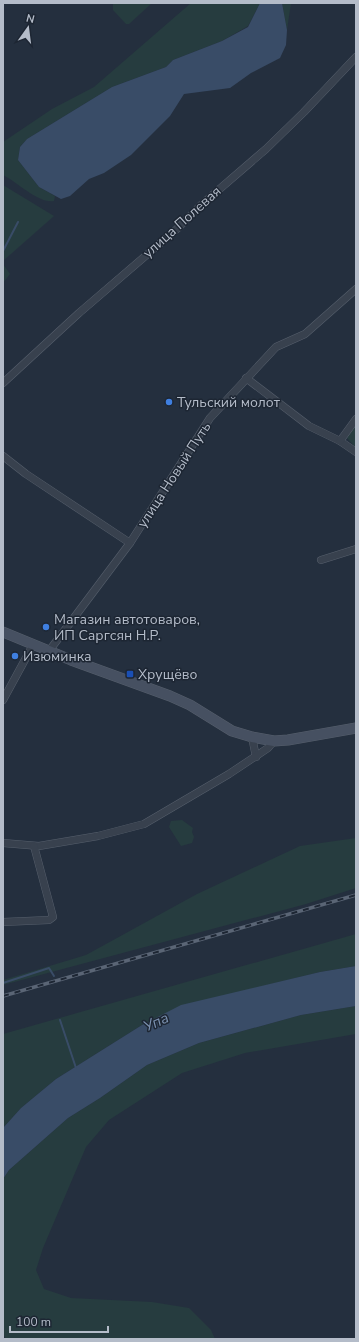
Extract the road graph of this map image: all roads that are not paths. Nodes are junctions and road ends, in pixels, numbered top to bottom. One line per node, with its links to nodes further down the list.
1 (356, 57): 4 (street, улица Полевая)
2 (356, 289): 3 (street, улица Новый Путь)
3 (246, 378): 6 (street); 9 (street, улица Новый Путь)
4 (3, 383)
5 (356, 419): 6 (street)
6 (340, 442): 7 (street)
7 (356, 452)
8 (3, 456): 9 (street)
9 (130, 542): 14 (street, улица Новый Путь)
10 (356, 549): 11 (street)
11 (321, 560)
12 (3, 632): 13 (main road)
13 (33, 645): 14 (main road); 15 (street)
14 (49, 651): 17 (main road)
15 (3, 700)
16 (356, 728): 18 (main road)
17 (252, 737): 18 (main road); 19 (street)
18 (274, 741): 19 (street)
19 (256, 757): 21 (street)
20 (3, 843): 21 (street)
21 (34, 846): 22 (street)
22 (3, 922)

